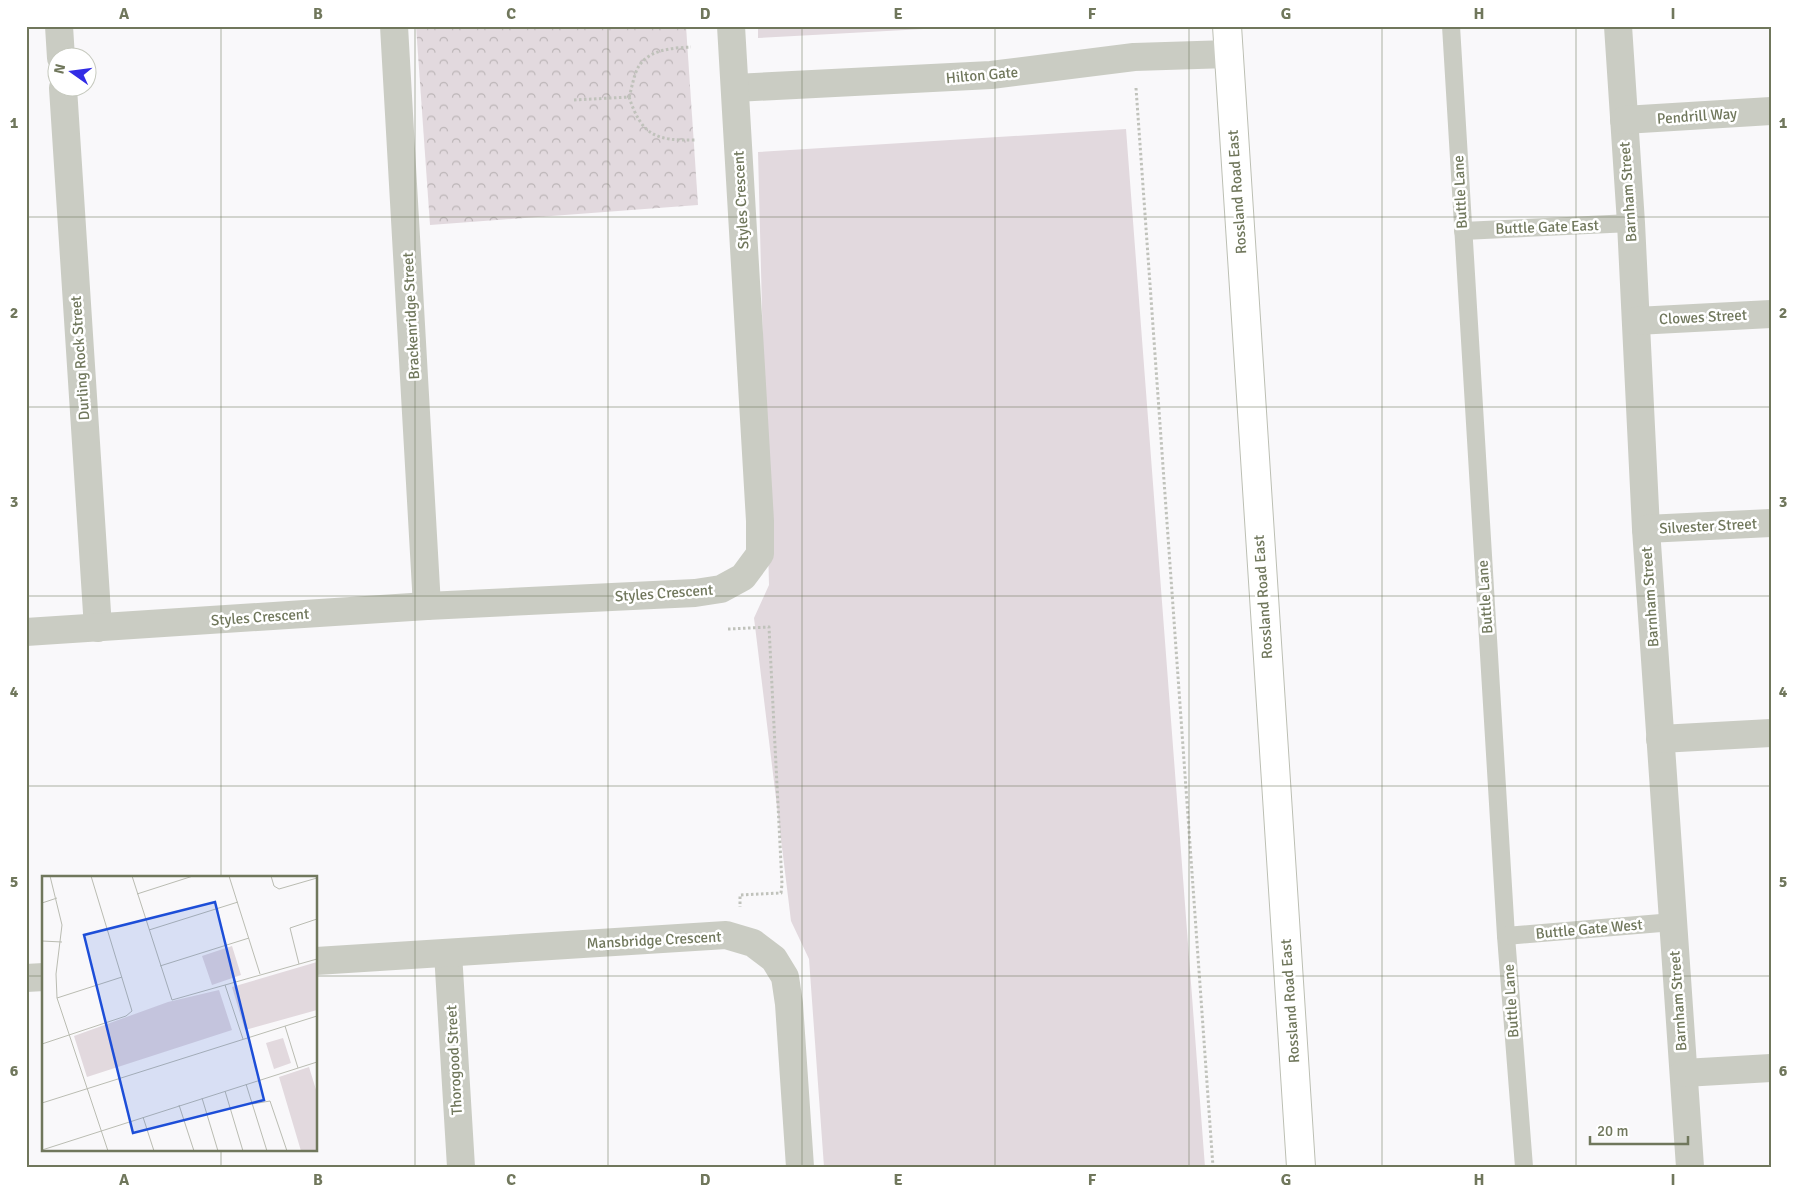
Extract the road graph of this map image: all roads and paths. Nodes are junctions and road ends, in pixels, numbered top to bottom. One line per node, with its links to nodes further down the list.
1 (59, 26): 8 (street)
2 (394, 26): 24 (street, Brackenridge Street)
3 (731, 26): 11 (street, Styles Crescent)
4 (1227, 26): 9 (main road, Rossland Road East)
5 (1451, 26): 19 (lane, Buttle Lane)
6 (1618, 26): 16 (street, Barnham Street)
7 (691, 47): 12 (path)
8 (60, 48)
9 (1229, 54): 10 (street, Hilton Gate); 42 (main road, Rossland Road East)
10 (1134, 57): 11 (street, Hilton Gate); 41 (path)
11 (735, 88): 24 (street, Styles Crescent)
12 (629, 97): 14 (path); 17 (path)
13 (64, 98): 25 (street, Durling Rock Street)
14 (574, 100)
15 (1771, 111): 16 (street, Pendrill Way)
16 (1624, 120): 18 (street, Barnham Street)
17 (696, 140)
18 (1630, 223): 19 (lane, Buttle Gate East); 21 (street, Barnham Street)
19 (1463, 230): 32 (lane, Buttle Lane)
20 (1771, 314): 21 (street, Clowes Street)
21 (1636, 321): 23 (street, Barnham Street)
22 (1771, 523): 23 (street, Silvester Street)
23 (1646, 529): 29 (street, Barnham Street)
24 (427, 606): 25 (street, Styles Crescent)
25 (98, 628): 27 (street, Styles Crescent)
26 (728, 629): 30 (path)
27 (26, 632)
28 (1771, 733): 29 (street)
29 (1660, 739): 31 (street, Barnham Street)
30 (740, 907)
31 (1673, 922): 32 (lane, Buttle Gate West); 38 (street, Barnham Street)
32 (1506, 936): 43 (lane, Buttle Lane)
33 (448, 953): 34 (street, Mansbridge Crescent); 39 (street, Thorogood Street); 40 (street, Mansbridge Crescent)
34 (318, 961)
35 (42, 977): 36 (street)
36 (26, 978)
37 (1771, 1068): 38 (street)
38 (1684, 1073): 44 (street, Barnham Street)
39 (461, 1167)
40 (800, 1167)
41 (1213, 1167)
42 (1301, 1167)
43 (1524, 1167)
44 (1690, 1167)

